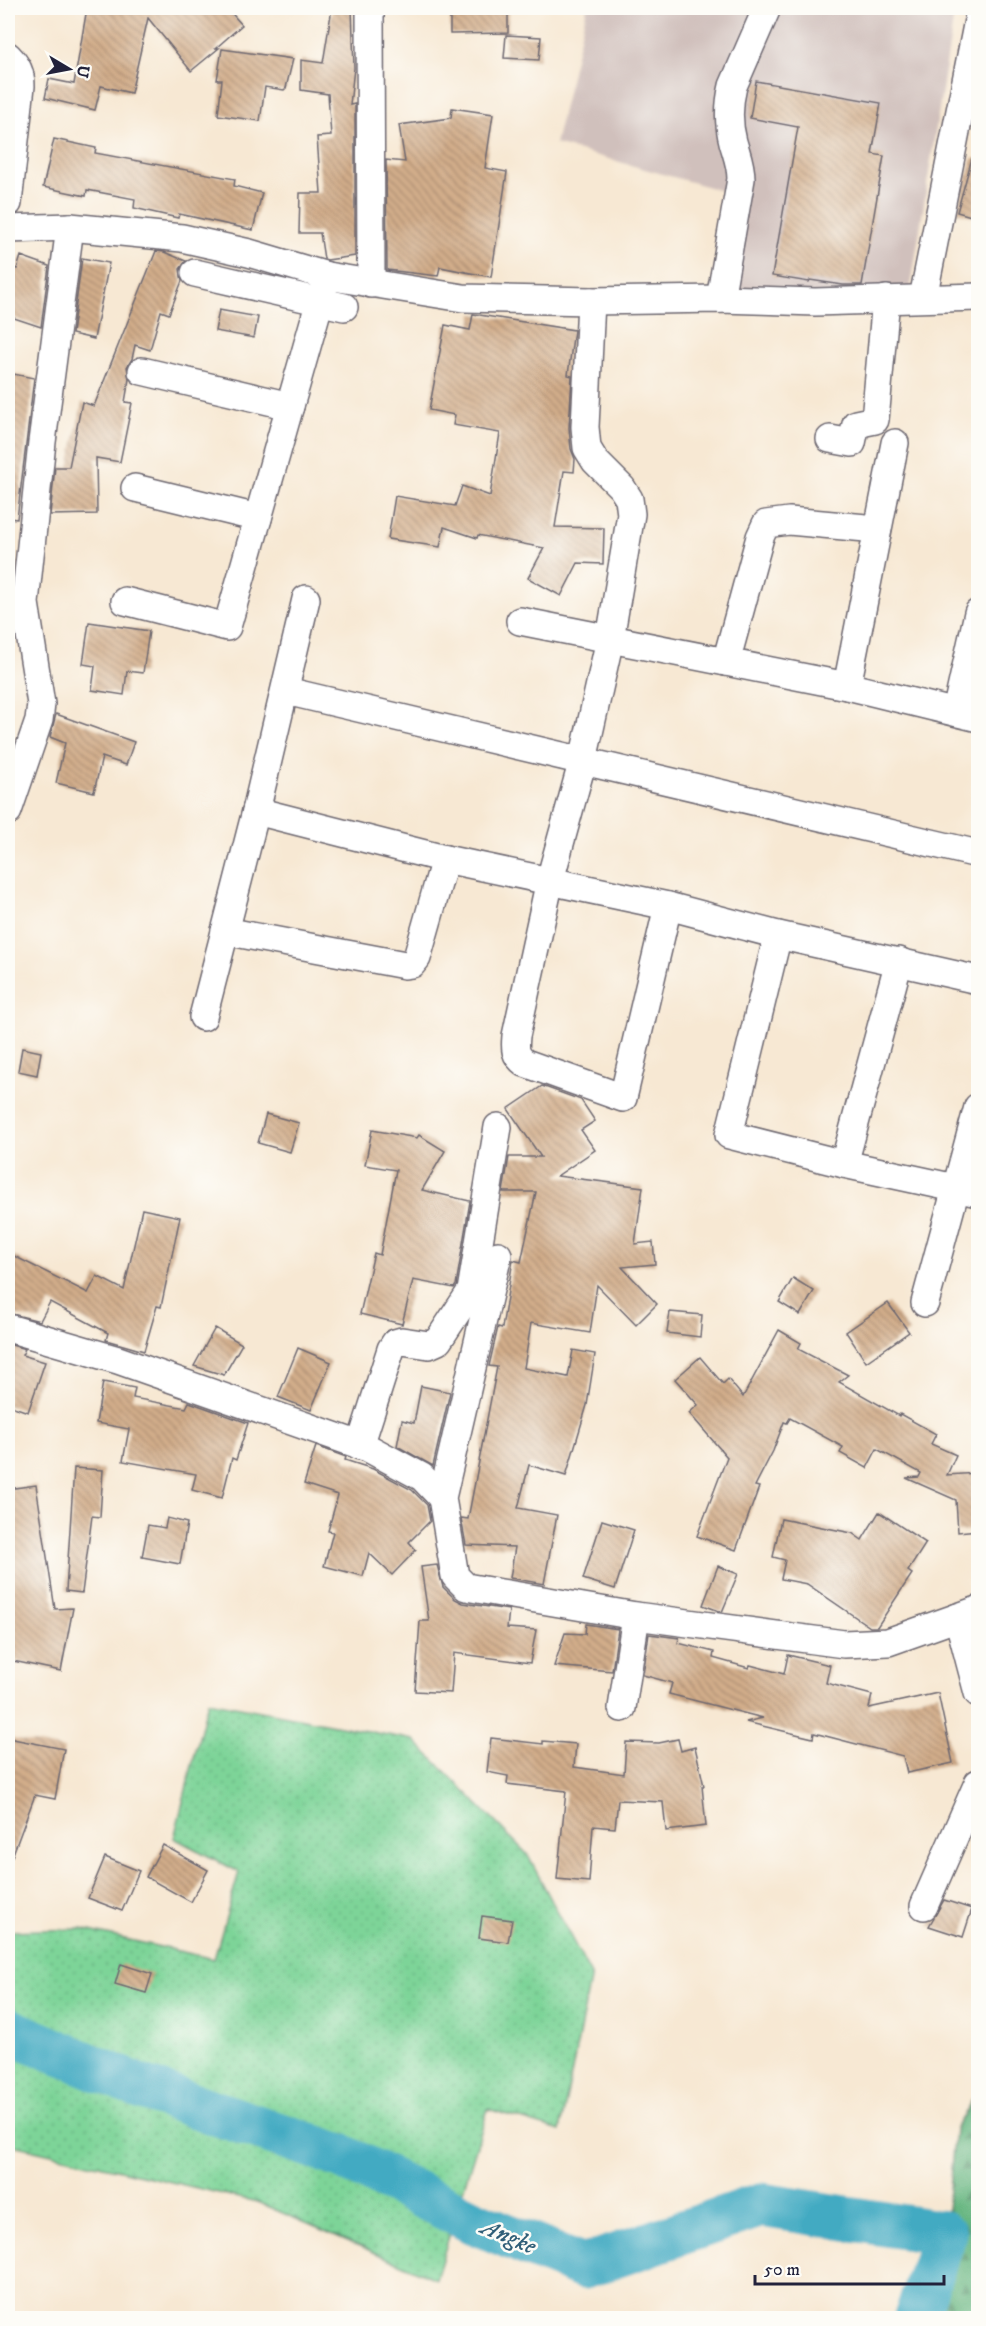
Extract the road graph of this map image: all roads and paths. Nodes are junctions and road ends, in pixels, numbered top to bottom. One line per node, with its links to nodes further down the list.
1 (370, 8): 11 (street)
2 (767, 8): 14 (street)
3 (978, 20): 5 (street)
4 (8, 56): 6 (street)
5 (974, 66): 13 (street)
6 (8, 203)
7 (70, 227): 8 (street); 10 (street); 35 (street)
8 (8, 229)
9 (195, 273): 17 (street)
10 (327, 276): 11 (street); 17 (street)
11 (372, 284): 16 (street)
12 (978, 297): 13 (street)
13 (923, 298): 15 (street)
14 (720, 299): 15 (street); 16 (street)
15 (886, 299): 20 (street)
16 (591, 301): 29 (street)
17 (332, 305): 19 (street)
18 (142, 371): 19 (street)
19 (290, 406): 23 (street)
20 (830, 439)
21 (895, 443): 24 (street)
22 (135, 488): 23 (street)
23 (258, 518): 26 (street)
24 (877, 529): 30 (street); 31 (street)
25 (306, 600): 32 (street)
26 (125, 601)
27 (978, 613): 33 (street)
28 (520, 621): 29 (street)
29 (610, 639): 30 (street); 34 (street)
30 (726, 662): 31 (street)
31 (847, 686): 33 (street)
32 (286, 691): 34 (street); 36 (street)
33 (967, 715)
34 (583, 760): 37 (street); 39 (street)
35 (8, 811)
36 (256, 811): 38 (street); 41 (street)
37 (978, 854)
38 (445, 859): 39 (street); 41 (street)
39 (550, 880): 40 (street); 40 (street)
40 (668, 906): 42 (street)
41 (225, 931): 45 (street)
42 (778, 935): 43 (street); 48 (street)
43 (899, 962): 44 (street); 48 (street)
44 (978, 980)
45 (203, 1017)
46 (978, 1107): 49 (street)
47 (498, 1127): 53 (street)
48 (844, 1164): 49 (street)
49 (968, 1191): 51 (street)
50 (498, 1255): 54 (street)
51 (926, 1303)
52 (8, 1328): 53 (street)
53 (360, 1446): 54 (street)
54 (442, 1498): 56 (street)
55 (968, 1613): 56 (street); 57 (street)
56 (636, 1616): 58 (street)
57 (978, 1693)
58 (622, 1708)
59 (978, 1783): 60 (street)
60 (924, 1906)

